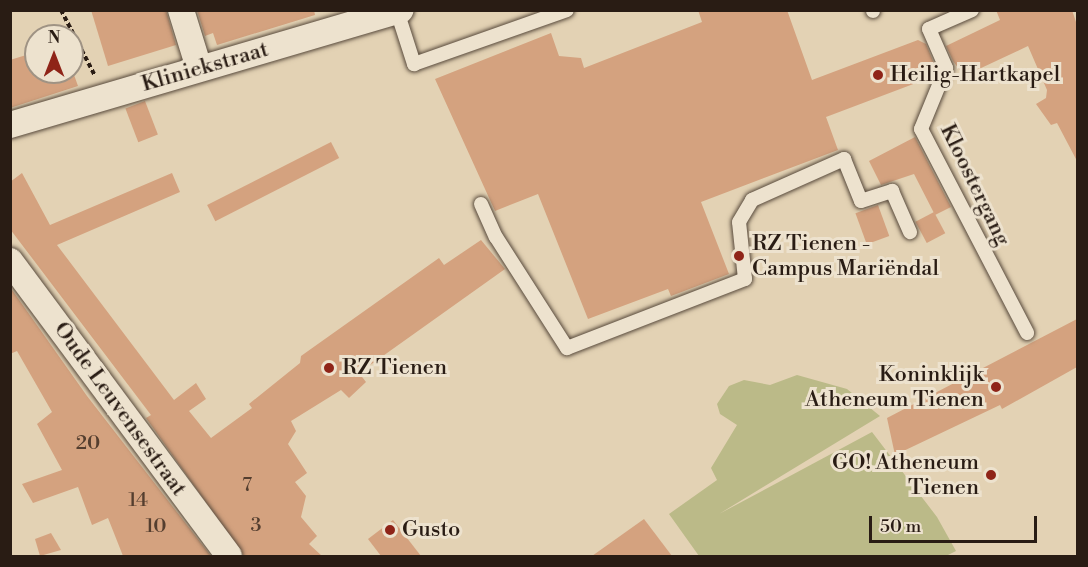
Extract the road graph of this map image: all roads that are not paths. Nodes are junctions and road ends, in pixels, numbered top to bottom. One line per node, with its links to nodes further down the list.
1 (181, 10): 5 (street)
2 (567, 10): 4 (lane)
3 (972, 10): 10 (lane, Kloostergang)
4 (399, 11): 5 (street, Kliniekstraat)
5 (199, 68): 6 (street, Kliniekstraat)
6 (10, 125)
7 (481, 204): 8 (lane)
8 (910, 232)
9 (10, 261): 11 (street, Oude Leuvensestraat)
10 (1027, 333)
11 (229, 556)

